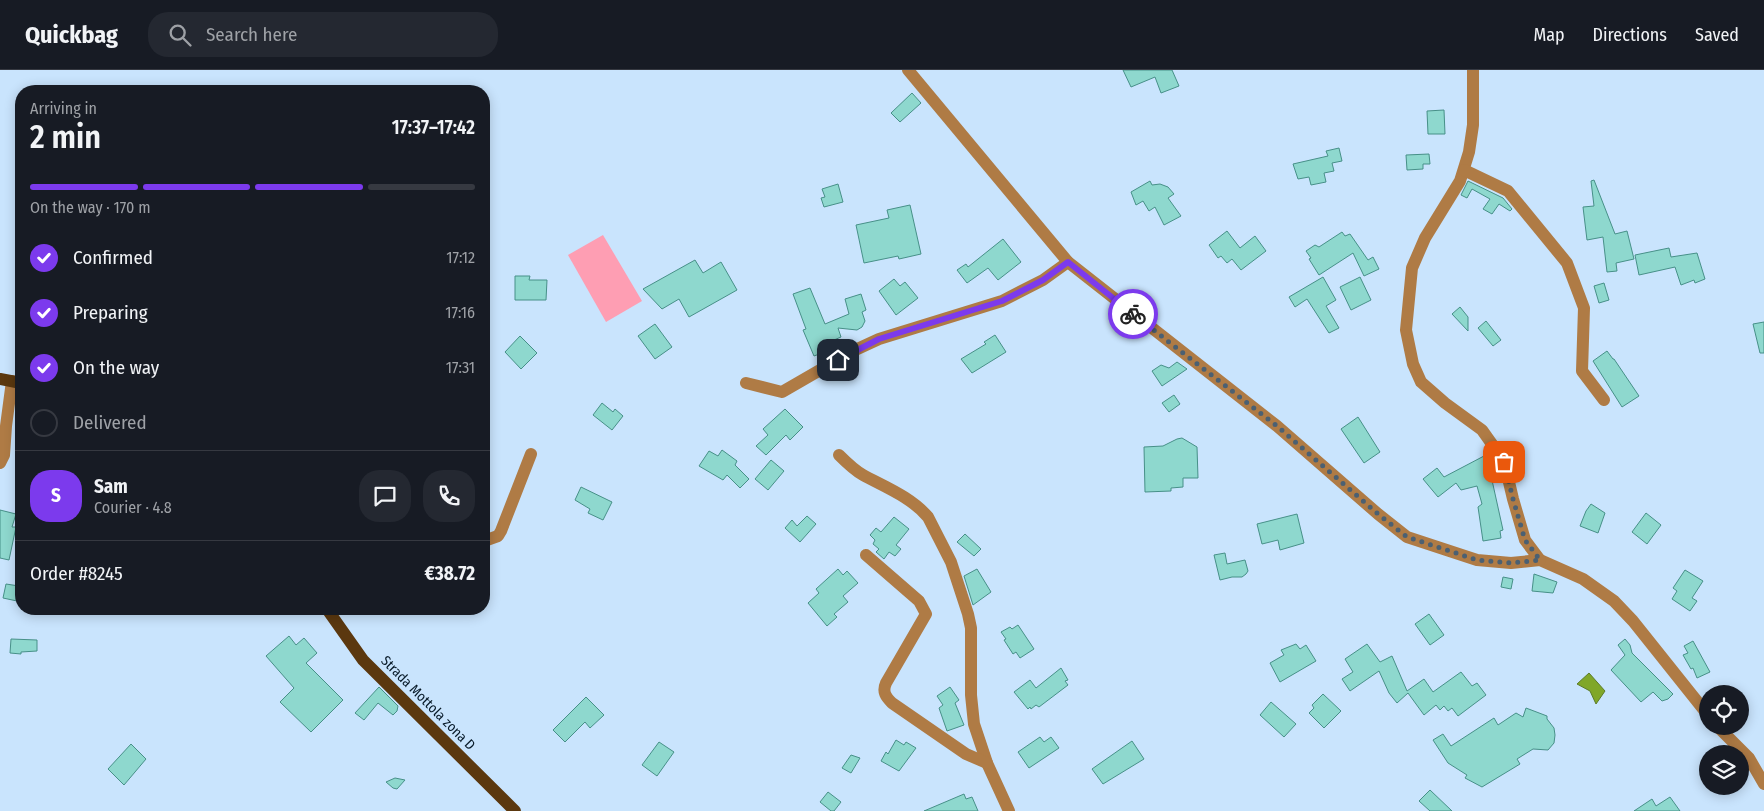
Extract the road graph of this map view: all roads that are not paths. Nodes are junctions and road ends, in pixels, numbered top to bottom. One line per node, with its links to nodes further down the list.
1 (908, 70): 4 (street)
2 (1473, 70): 3 (street)
3 (1464, 170): 7 (street); 13 (street)
4 (1068, 262): 6 (street); 13 (street)
5 (11, 381): 10 (street)
6 (746, 383)
7 (1604, 400)
8 (531, 454): 11 (street)
9 (839, 455): 17 (street)
10 (0, 463)
11 (490, 539)
12 (866, 555): 17 (street)
13 (1540, 560): 15 (street)
14 (331, 615): 19 (main road, Strada Mottola zona D)
15 (1699, 704)
16 (1727, 735): 18 (street)
17 (987, 763): 20 (street)
18 (1764, 784)
19 (515, 811)
20 (1009, 811)

